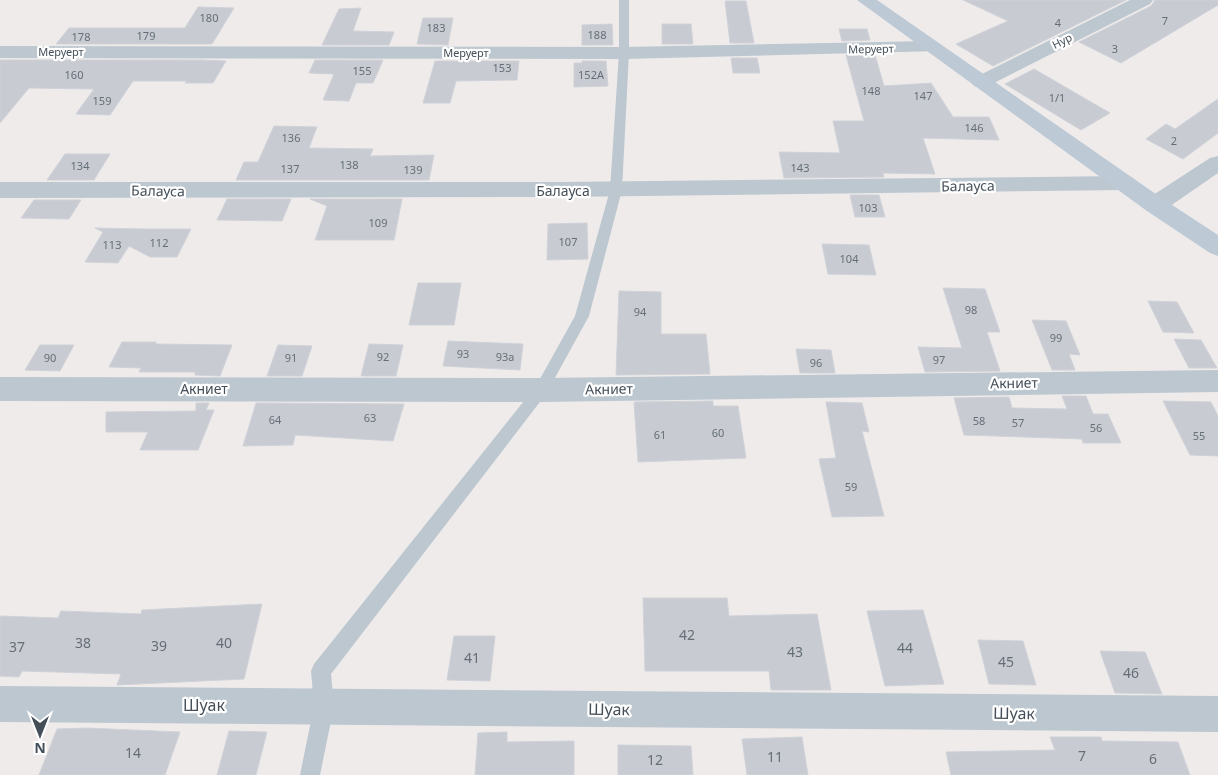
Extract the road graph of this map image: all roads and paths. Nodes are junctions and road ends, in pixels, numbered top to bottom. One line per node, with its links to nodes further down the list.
1 (624, 0): 6 (lane)
2 (866, 0): 4 (street)
3 (1144, 0): 7 (street, Нур)
4 (932, 48): 6 (street, Меруерт); 7 (street)
5 (0, 52): 6 (street, Меруерт)
6 (624, 53): 11 (lane)
7 (981, 82): 9 (street)
8 (1218, 163): 12 (street)
9 (1125, 184): 11 (street, Балауса); 12 (street)
10 (0, 190): 11 (street, Балауса)
11 (616, 190): 16 (lane)
12 (1155, 205): 13 (street)
13 (1218, 247)
14 (1218, 381): 16 (street, Акниет)
15 (0, 389): 16 (street, Акниет)
16 (541, 390): 18 (lane)
17 (0, 704): 18 (street, Шуак)
18 (324, 706): 19 (street, Шуак); 20 (lane)
19 (1218, 714)
20 (310, 775)

